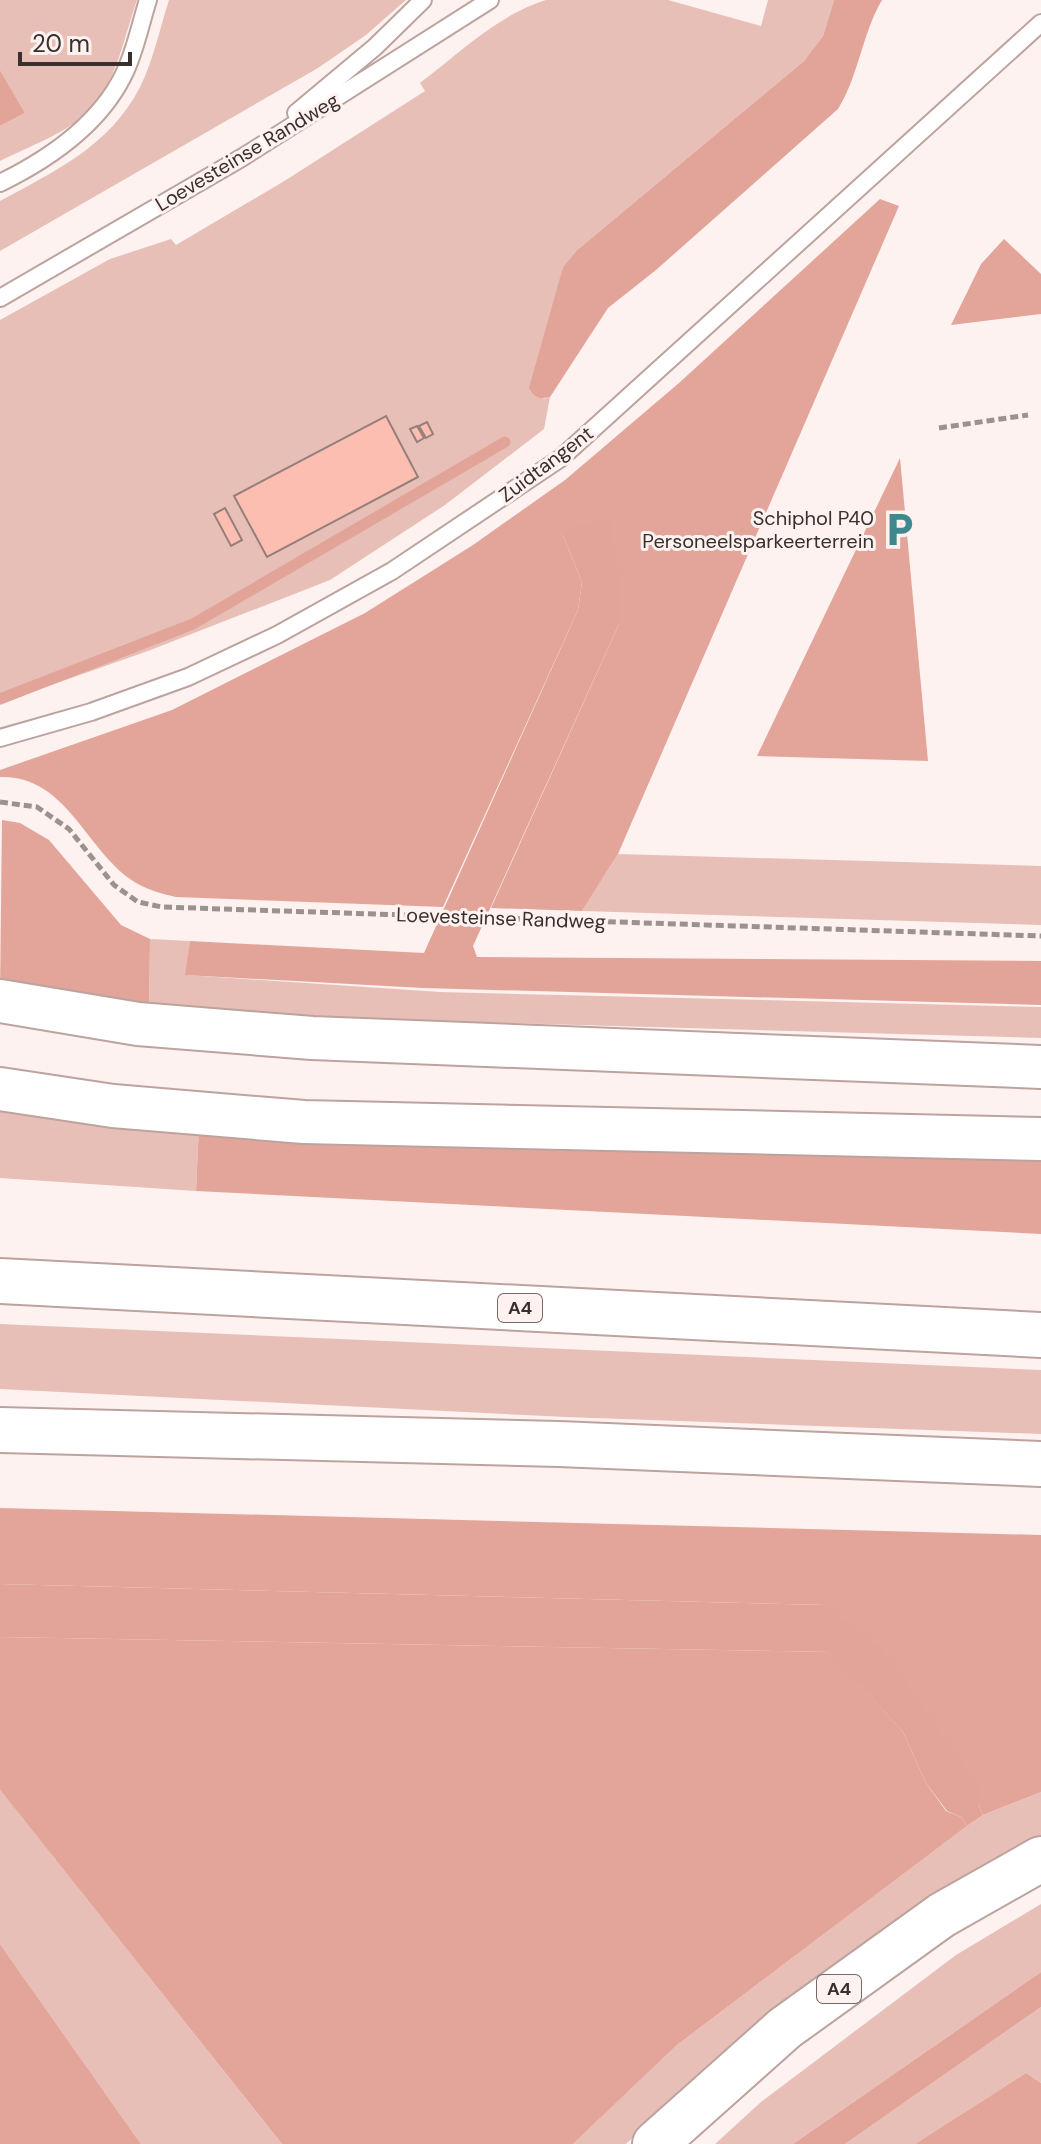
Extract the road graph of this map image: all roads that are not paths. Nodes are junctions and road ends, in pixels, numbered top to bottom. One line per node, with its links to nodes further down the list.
1 (148, 0): 6 (lane)
2 (423, 0): 5 (lane)
3 (490, 0): 5 (lane, Loevesteinse Randweg)
4 (1041, 23): 8 (lane, Zuidtangent)
5 (243, 157): 7 (lane, Loevesteinse Randweg)
6 (0, 183)
7 (0, 298)
8 (0, 738)
9 (0, 1001): 10 (street)
10 (1041, 1067)
11 (0, 1089): 12 (street)
12 (1041, 1139)
13 (0, 1281): 14 (highway, A4)
14 (1041, 1335)
15 (0, 1430): 16 (highway)
16 (1041, 1464)
17 (1041, 1859): 18 (highway, A4)
18 (655, 2144)

